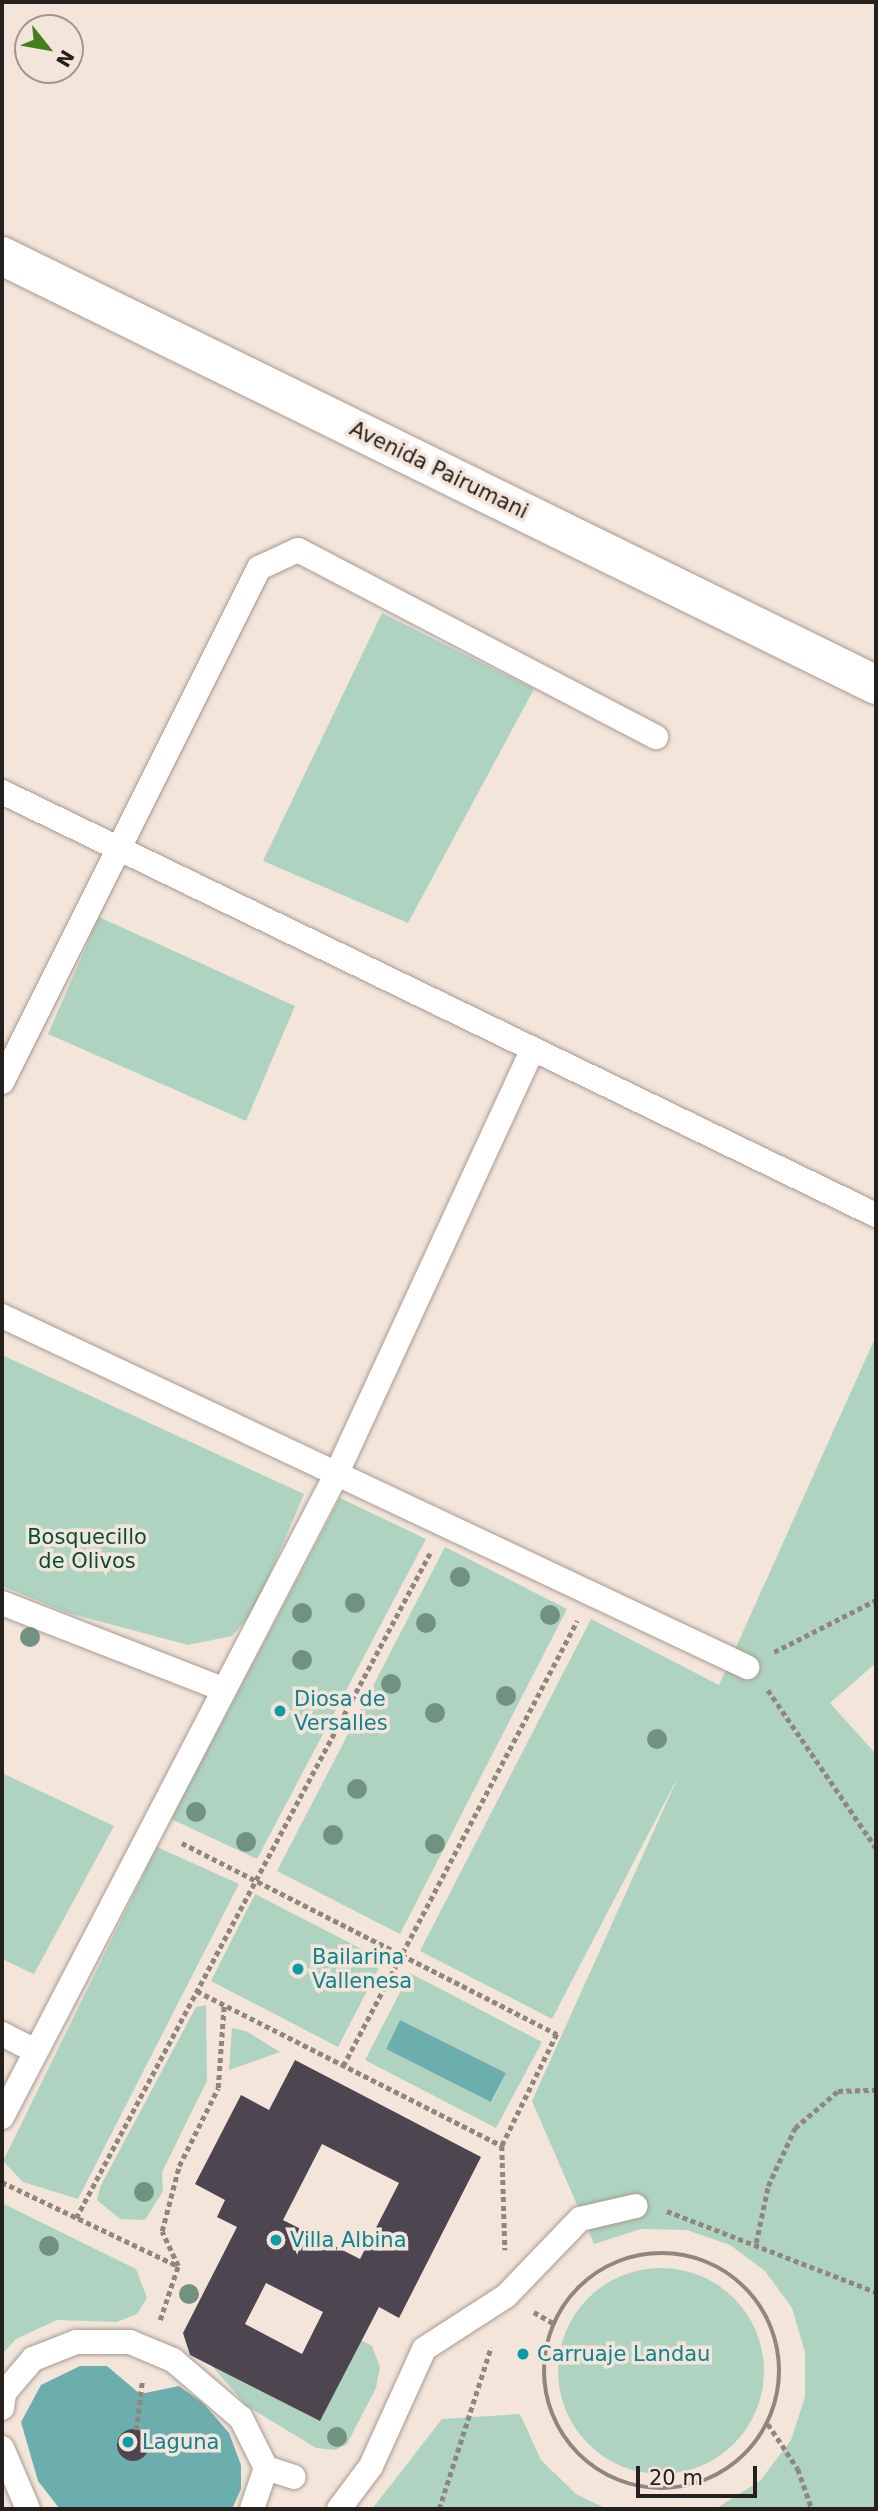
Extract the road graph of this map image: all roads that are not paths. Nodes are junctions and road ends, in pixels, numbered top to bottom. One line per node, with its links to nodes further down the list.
1 (2, 256): 2 (main road, Avenida Pairumani)
2 (876, 685)
3 (656, 737): 5 (lane)
4 (2, 792): 5 (lane)
5 (114, 851): 6 (lane); 7 (lane)
6 (531, 1052): 8 (lane); 10 (lane)
7 (2, 1082)
8 (876, 1215)
9 (2, 1316): 10 (lane)
10 (335, 1477): 12 (lane); 13 (lane)
11 (2, 1603): 13 (lane)
12 (747, 1667)
13 (223, 1689): 15 (lane)
14 (2, 2034): 15 (lane)
15 (34, 2050): 16 (lane)
16 (2, 2117)
17 (636, 2206): 24 (lane)
18 (2, 2408): 20 (lane)
19 (2, 2448): 22 (lane)
20 (266, 2468): 21 (lane); 23 (lane)
21 (294, 2477)
22 (28, 2509)
23 (252, 2509)
24 (339, 2509)

